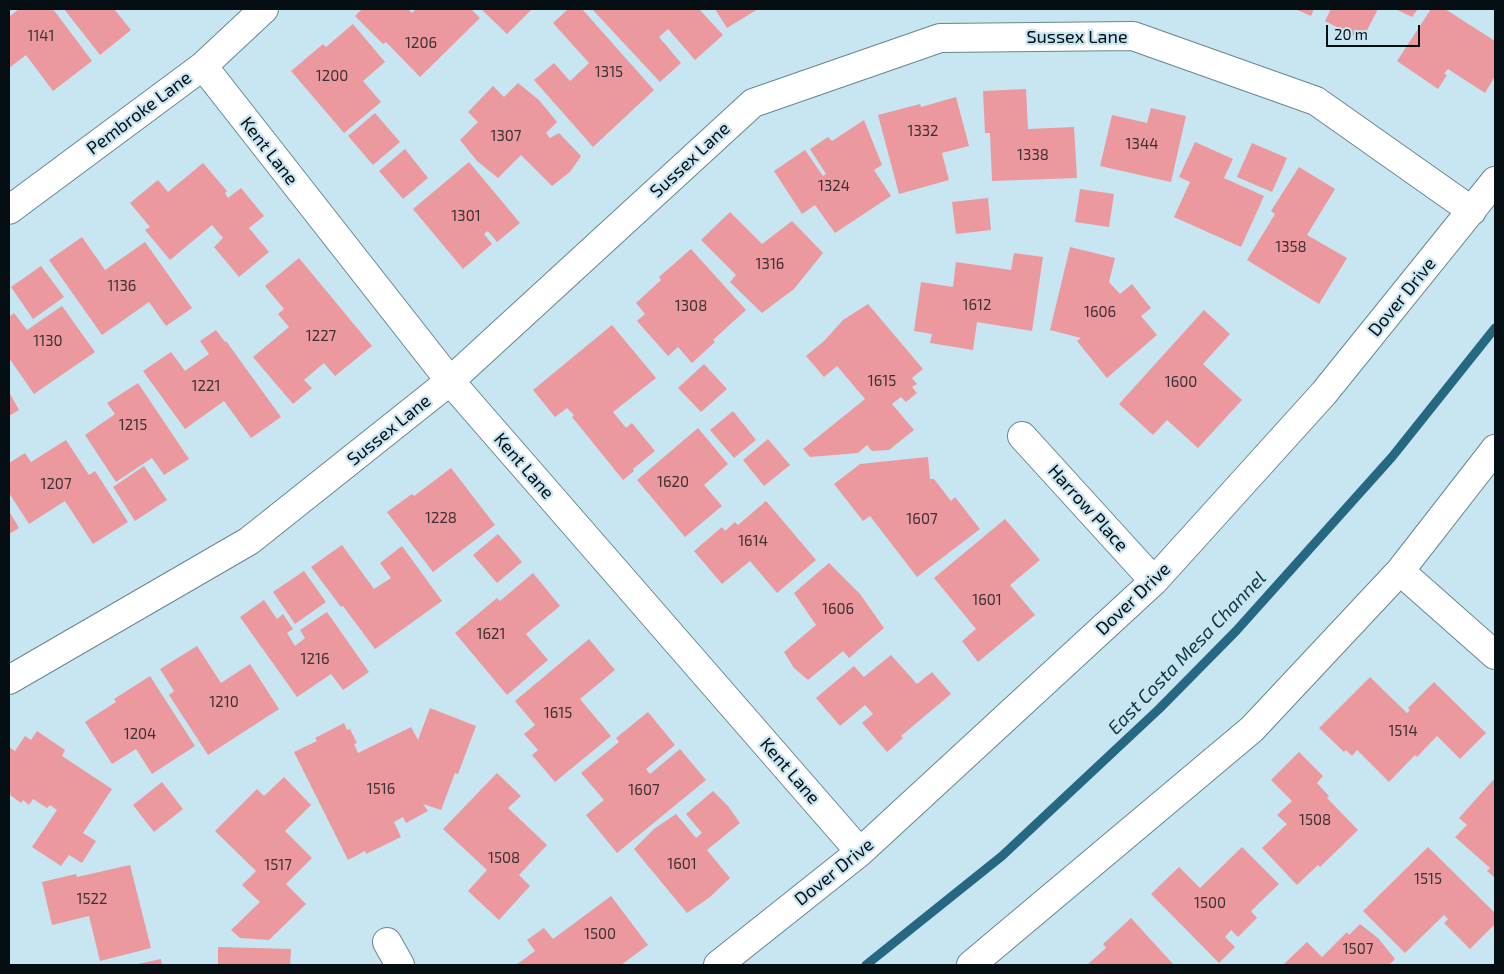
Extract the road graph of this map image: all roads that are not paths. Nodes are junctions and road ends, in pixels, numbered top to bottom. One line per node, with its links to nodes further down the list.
1 (264, 9): 2 (street, Pembroke Lane)
2 (203, 66): 4 (street, Pembroke Lane); 6 (street, Kent Lane)
3 (1495, 181): 5 (street, Dover Drive)
4 (9, 210)
5 (1472, 211): 6 (street, Sussex Lane); 10 (street, Dover Drive)
6 (450, 381): 12 (street, Sussex Lane); 13 (street, Kent Lane)
7 (1022, 436): 10 (street, Harrow Place)
8 (1495, 449): 9 (street)
9 (1400, 571): 11 (street); 17 (street)
10 (1154, 581): 13 (street, Dover Drive)
11 (1495, 655)
12 (9, 680)
13 (860, 852): 16 (street, Dover Drive)
14 (387, 942): 15 (street)
15 (400, 965)
16 (718, 965)
17 (971, 965)

